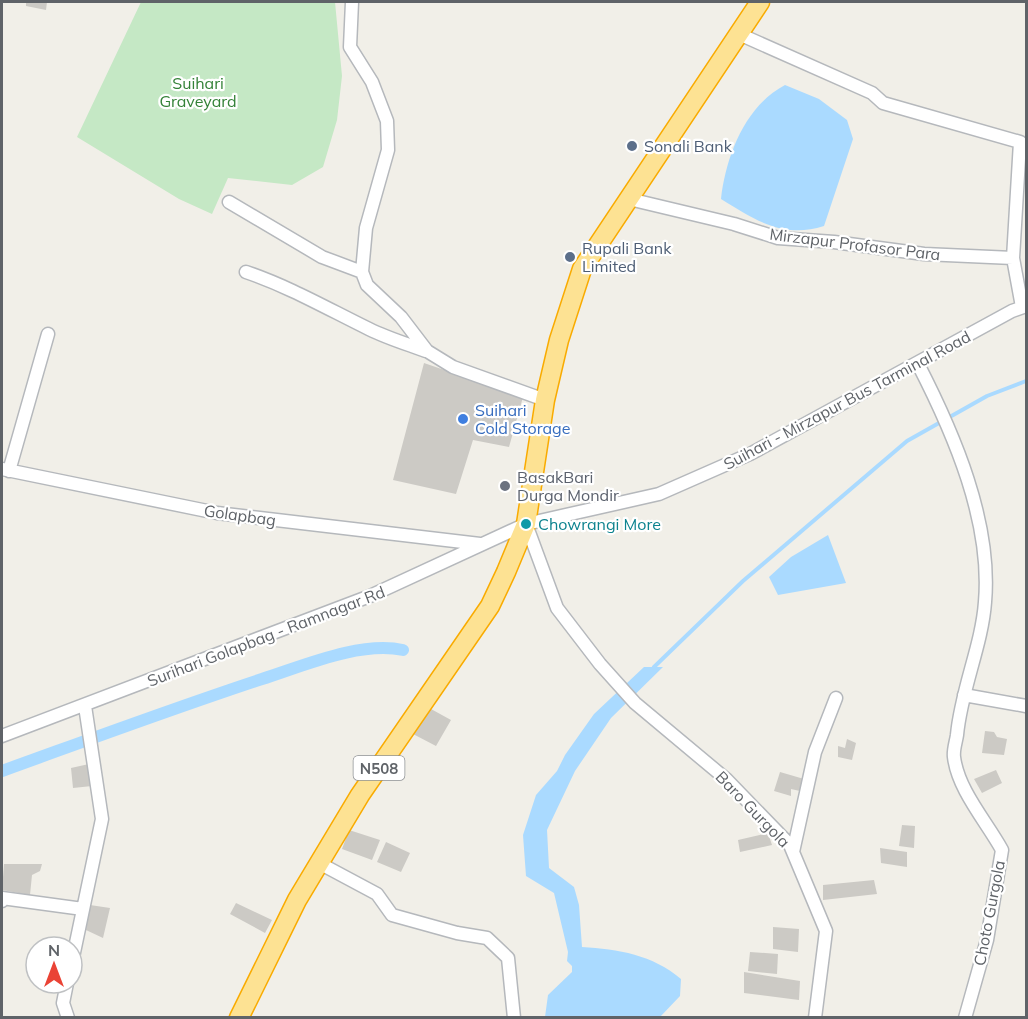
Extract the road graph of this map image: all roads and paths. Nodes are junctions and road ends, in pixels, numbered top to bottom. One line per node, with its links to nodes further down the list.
1 (352, 2): 8 (street)
2 (760, 2): 3 (highway, N508)
3 (739, 34): 4 (highway, N508); 6 (street)
4 (629, 199): 6 (street, Mirzapur Profasor Para); 13 (highway, N508)
5 (229, 202): 8 (street)
6 (1013, 258): 9 (street)
7 (246, 272): 11 (street)
8 (362, 272): 11 (street)
9 (1024, 307): 12 (street, Suihari - Mirzapur Bus Tarminal Road)
10 (48, 334): 14 (street)
11 (427, 351): 13 (street)
12 (918, 364): 15 (street, Suihari - Mirzapur Bus Tarminal Road); 17 (street, Choto Gurgola)
13 (545, 400): 15 (highway, N508)
14 (5, 470): 16 (street, Golapbag)
15 (526, 524): 16 (street, Surihari Golapbag - Ramnagar Rd); 22 (street, Baro Gurgola); 23 (highway, N508)
16 (482, 544): 19 (street, Surihari Golapbag - Ramnagar Rd)
17 (964, 695): 20 (street); 32 (street, Choto Gurgola)
18 (836, 698): 22 (street)
19 (85, 706): 21 (street, Surihari Golapbag - Ramnagar Rd); 25 (street)
20 (1026, 706)
21 (2, 736)
22 (793, 852): 31 (street, Baro Gurgola)
23 (319, 863): 29 (highway, N508); 30 (street)
24 (2, 901): 25 (street)
25 (83, 909): 26 (street)
26 (78, 935)
27 (65, 995): 28 (street)
28 (68, 1017)
29 (239, 1017)
30 (514, 1017)
31 (815, 1017)
32 (965, 1017)

